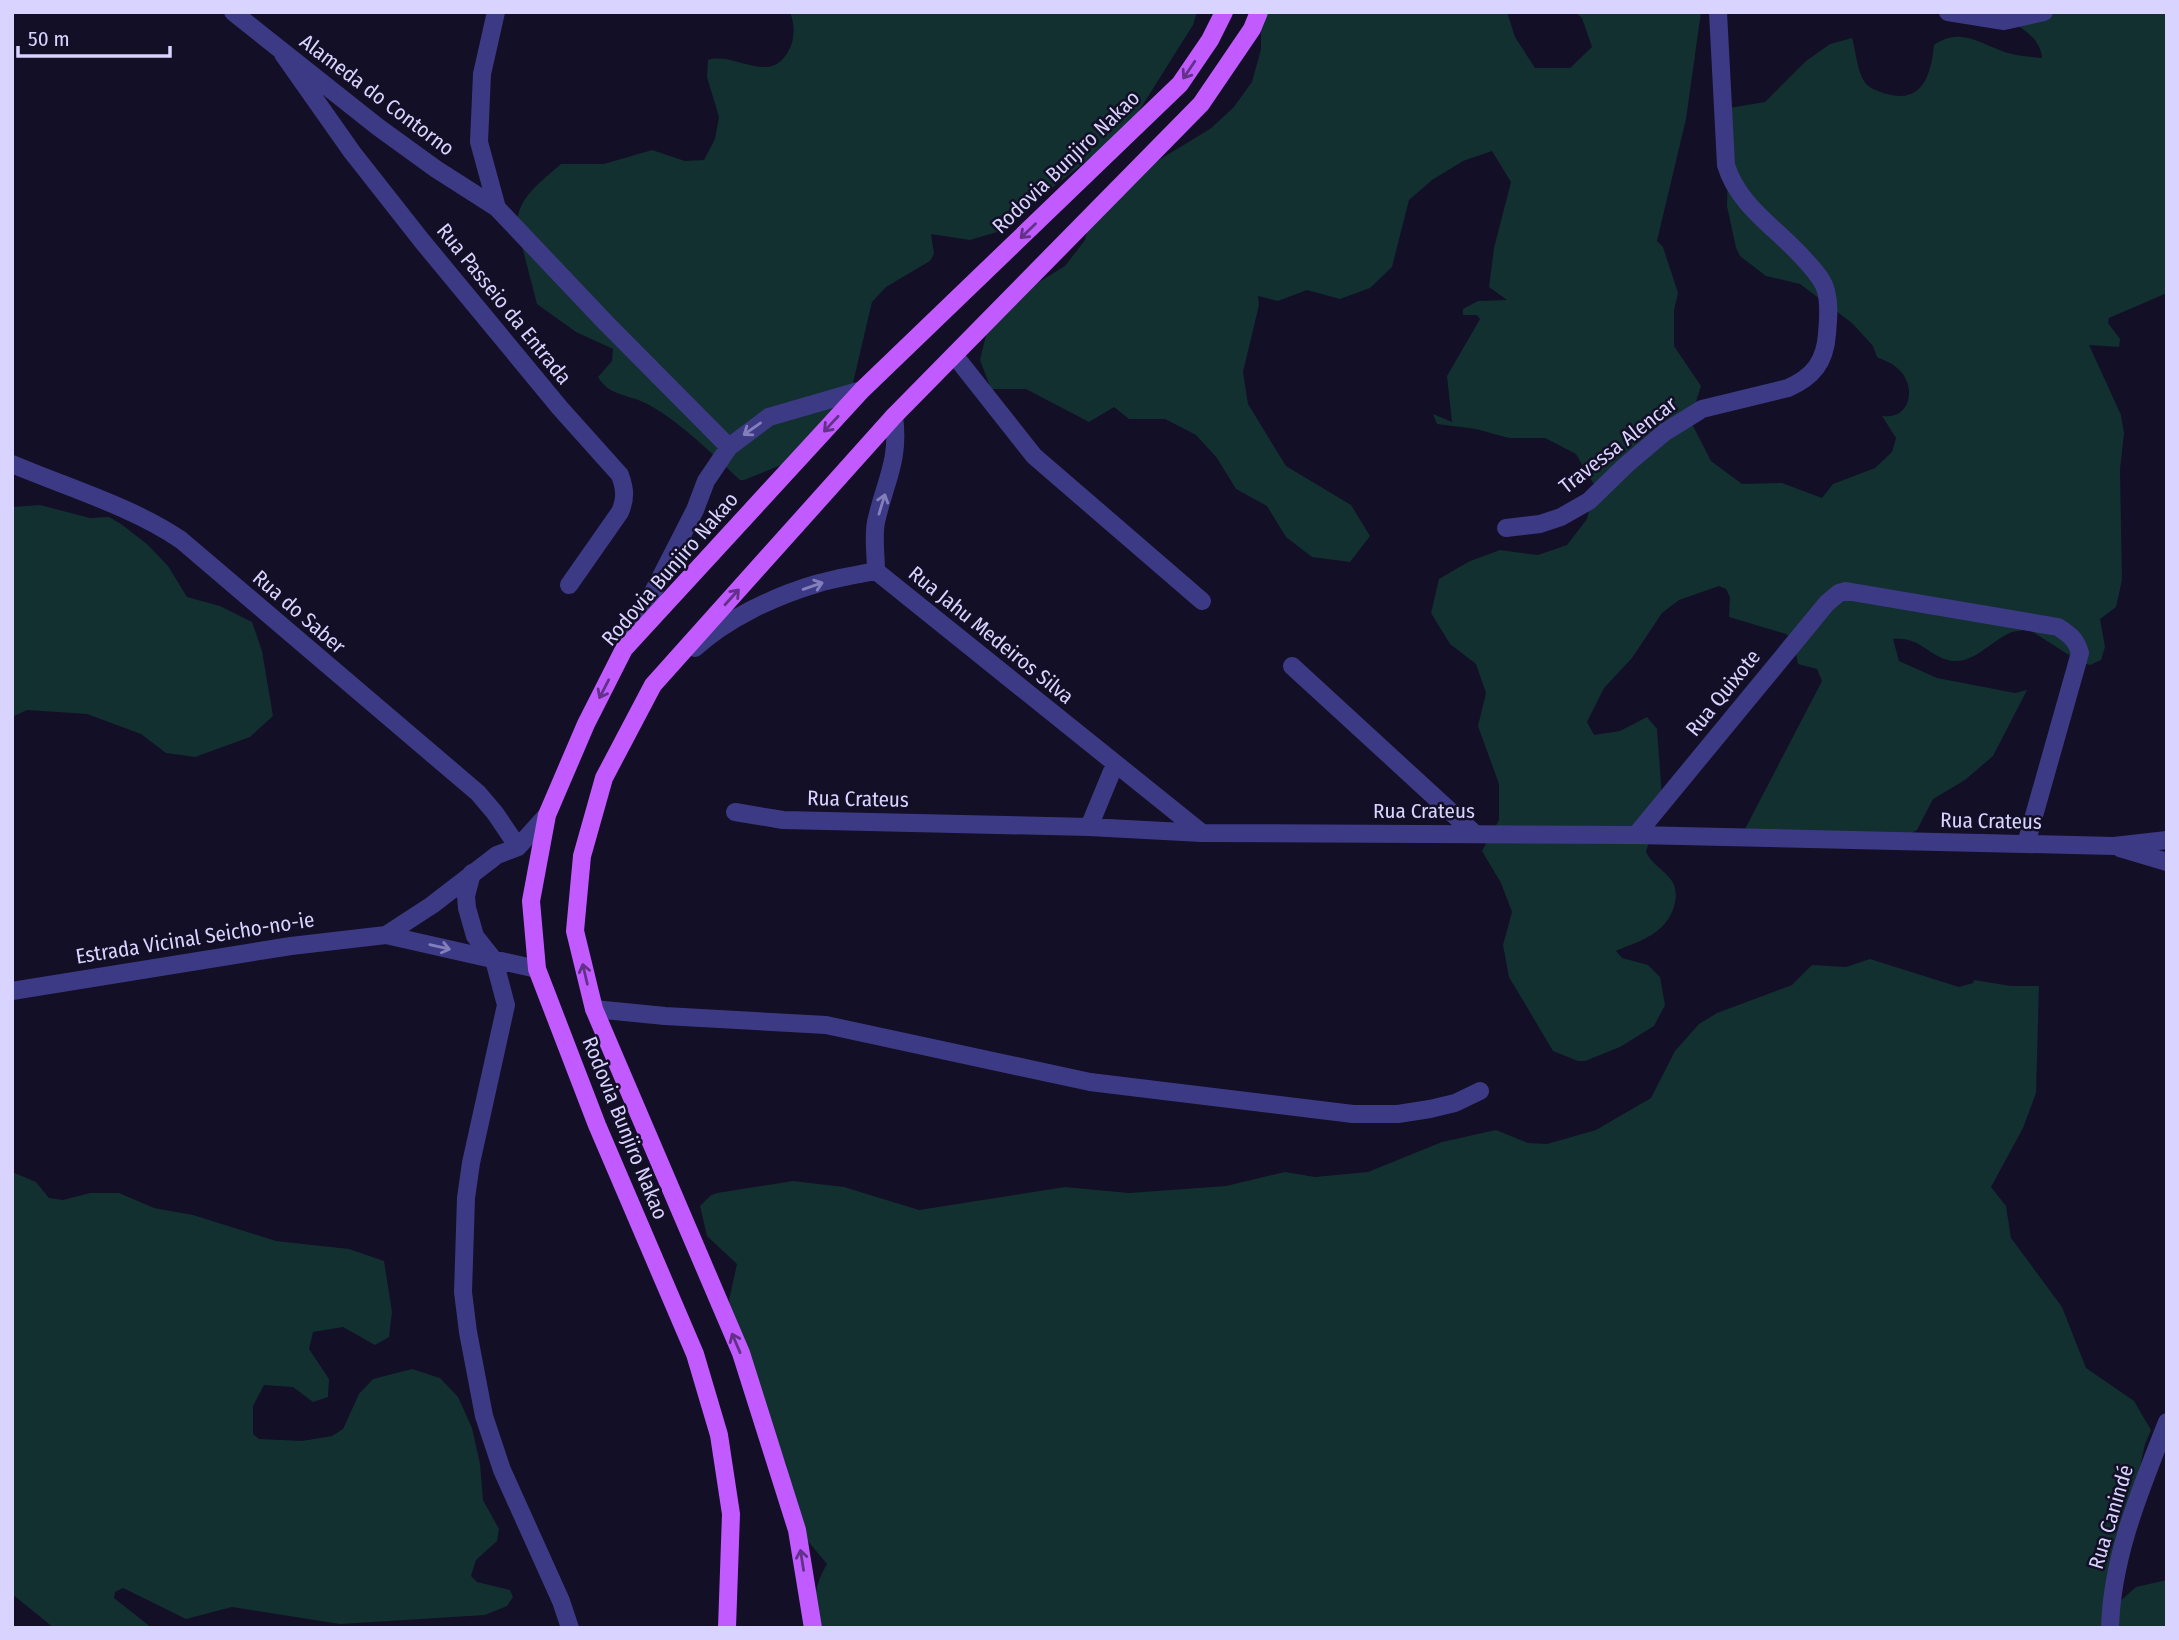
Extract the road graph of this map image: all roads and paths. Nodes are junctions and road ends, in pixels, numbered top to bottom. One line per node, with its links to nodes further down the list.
1 (233, 12): 8 (street, Alameda do Contorno)
2 (496, 12): 9 (street)
3 (1224, 12): 11 (main road, Rodovia Bunjiro Nakao, one-way to 11)
4 (1259, 12): 10 (main road, Rodovia Bunjiro Nakao)
5 (1718, 12): 15 (street, Travessa Alencar)
6 (1948, 12): 7 (street)
7 (2044, 12)
8 (283, 54): 9 (street, Alameda do Contorno); 17 (street, Rua Passeio da Entrada)
9 (497, 208): 13 (street)
10 (954, 356): 12 (main road, Rodovia Bunjiro Nakao); 18 (street)
11 (862, 390): 13 (street, one-way to 13); 19 (main road, Rodovia Bunjiro Nakao, one-way to 19)
12 (894, 416): 16 (street, Rua Jahu Medeiros Silva, one-way to 12); 21 (main road, Rodovia Bunjiro Nakao, one-way to 12)
13 (729, 447): 19 (street)
14 (12, 464): 32 (street, Rua do Saber)
15 (1506, 528)
16 (876, 571): 21 (street, one-way to 16); 22 (street, Rua Jahu Medeiros Silva)
17 (569, 585)
18 (1202, 601)
19 (624, 649): 24 (main road, Rodovia Bunjiro Nakao, one-way to 24)
20 (1292, 666): 27 (street)
21 (653, 685): 39 (main road, Rodovia Bunjiro Nakao, one-way to 21)
22 (1115, 764): 25 (street); 26 (street, Rua Jahu Medeiros Silva)
23 (735, 813): 25 (street, Rua Crateus)
24 (547, 815): 32 (street); 37 (main road, Rodovia Bunjiro Nakao)
25 (1089, 827): 26 (street, Rua Crateus)
26 (1202, 833): 27 (street, Rua Crateus)
27 (1475, 834): 28 (street, Rua Crateus)
28 (1636, 835): 30 (street, Rua Crateus); 30 (street, Rua Quixote)
29 (2167, 842): 31 (street, Rua Crateus); 33 (street)
30 (2026, 844): 31 (street, Rua Crateus)
31 (2114, 846): 33 (street, Rua Crateus)
32 (518, 847): 34 (street)
33 (2167, 861)
34 (472, 873): 35 (street); 36 (street)
35 (386, 935): 36 (street, one-way to 36); 38 (street, Estrada Vicinal Seicho-no-ie)
36 (494, 960): 37 (street); 42 (street)
37 (537, 969): 43 (main road, Rodovia Bunjiro Nakao)
38 (12, 991)
39 (593, 1009): 40 (street); 44 (main road, Rodovia Bunjiro Nakao, one-way to 39)
40 (1480, 1091)
41 (2167, 1422): 45 (street, Rua Canindé)
42 (570, 1628)
43 (727, 1628)
44 (813, 1628)
45 (2110, 1628)

